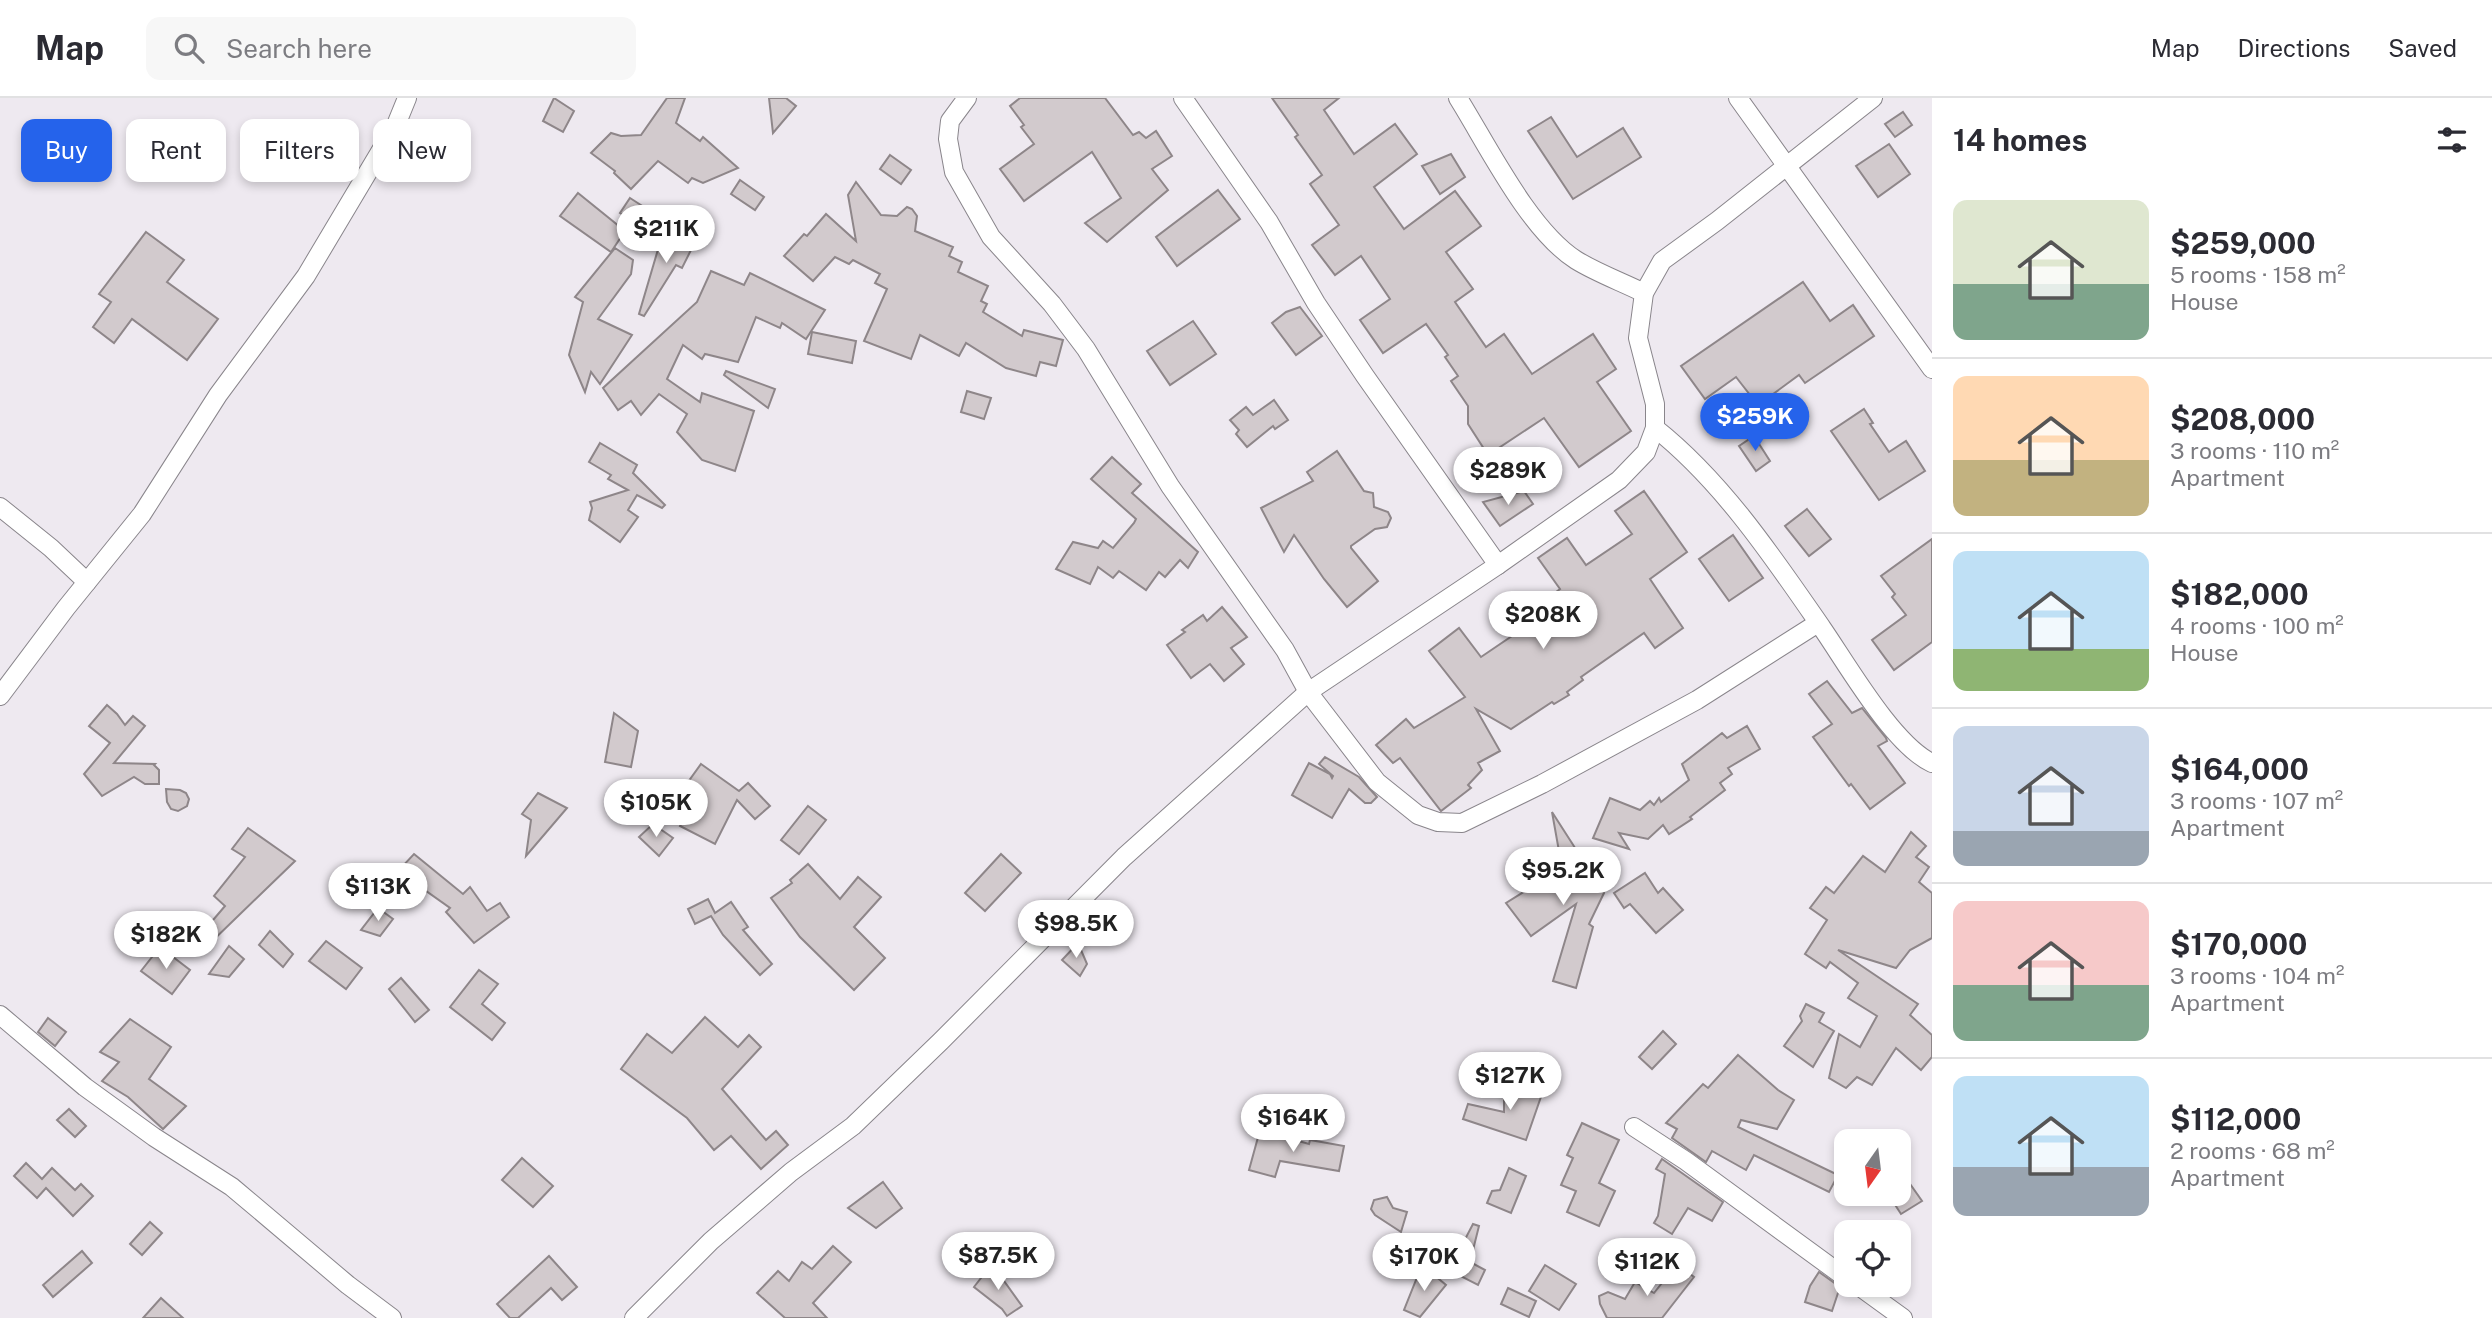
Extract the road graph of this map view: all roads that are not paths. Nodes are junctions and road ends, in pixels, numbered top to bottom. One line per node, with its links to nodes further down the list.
1 (407, 98): 13 (street)
2 (967, 98): 15 (street)
3 (1183, 98): 12 (street)
4 (1458, 98): 8 (street)
5 (1738, 98): 7 (street)
6 (1873, 98): 7 (street)
7 (1785, 166): 8 (street); 9 (street)
8 (1644, 293): 10 (street)
9 (1932, 369)
10 (1654, 428): 12 (street); 14 (street)
11 (0, 507): 13 (street)
12 (1498, 565): 15 (street)
13 (87, 582): 16 (street)
14 (1818, 622): 15 (street); 17 (street)
15 (1308, 692): 23 (street)
16 (0, 696)
17 (1932, 763)
18 (0, 1015): 22 (street)
19 (1634, 1127): 20 (street)
20 (1834, 1269)
21 (1874, 1297): 24 (street)
22 (392, 1318)
23 (634, 1318)
24 (1903, 1318)

